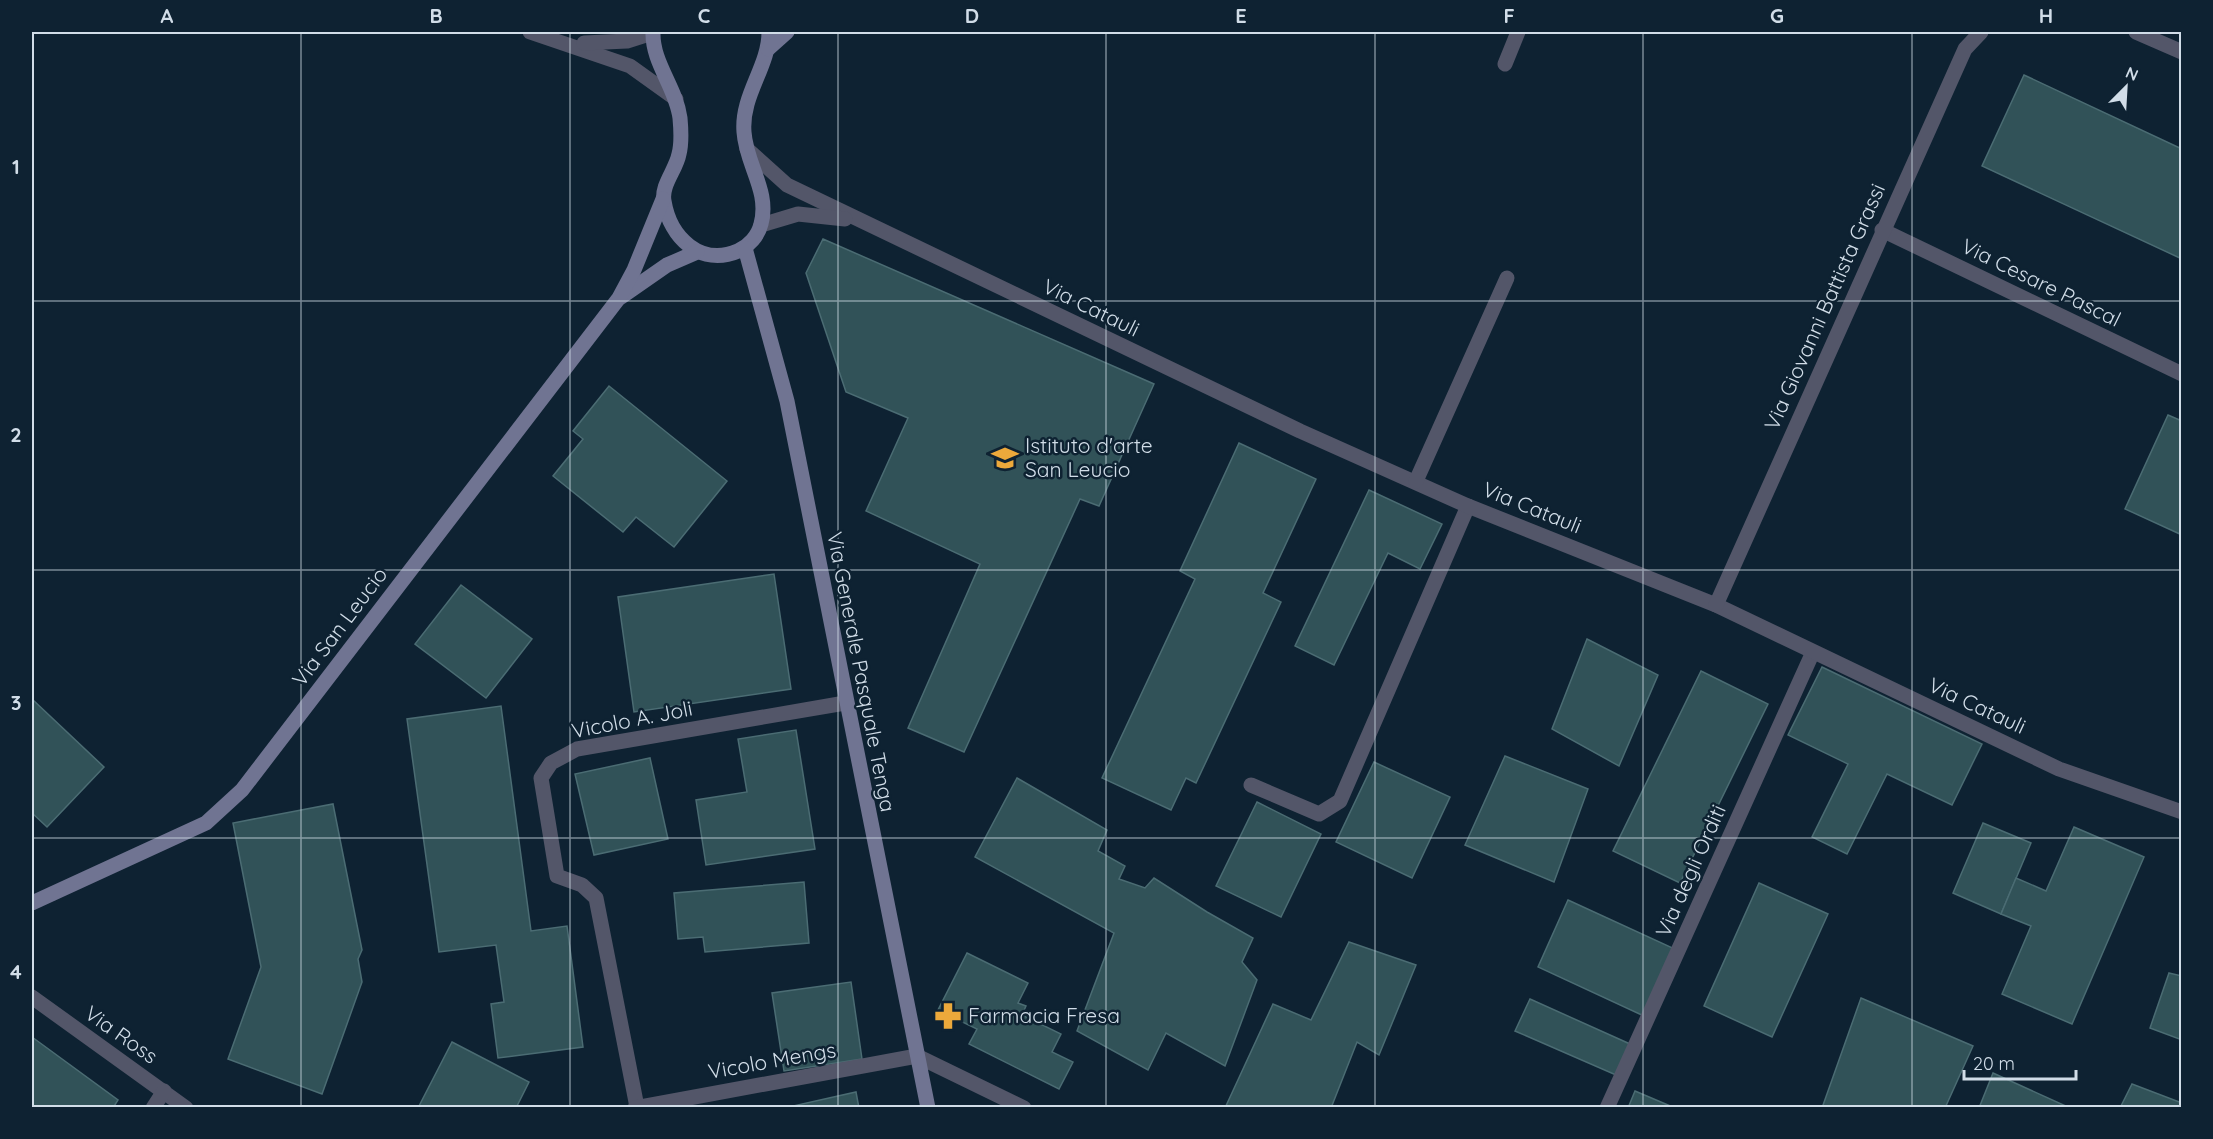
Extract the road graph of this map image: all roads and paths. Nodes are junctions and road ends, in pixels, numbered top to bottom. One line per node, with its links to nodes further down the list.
1 (530, 32): 8 (street)
2 (652, 32): 8 (street); 12 (street, Via San Leucio)
3 (769, 32): 9 (street)
4 (786, 32): 9 (street)
5 (1518, 32): 11 (street)
6 (1981, 32): 17 (street, Via Giovanni Battista Grassi)
7 (2136, 32): 10 (street)
8 (569, 43): 12 (street)
9 (768, 49): 13 (street)
10 (2181, 52)
11 (1505, 64)
12 (676, 99): 14 (street, Via San Leucio)
13 (747, 149): 15 (street); 16 (street, Via Catauli)
14 (663, 199): 19 (street); 21 (street, Via San Leucio)
15 (761, 225): 16 (street, Via Catauli); 18 (street)
16 (874, 227): 23 (street, Via Catauli)
17 (1882, 230): 22 (street, Via Cesare Pascal); 25 (street, Via Giovanni Battista Grassi)
18 (745, 248): 19 (street); 27 (street, Via Generale Pasquale Tenga)
19 (697, 252): 21 (street, Via San Leucio)
20 (1507, 278): 23 (street)
21 (619, 298): 30 (street, Via San Leucio)
22 (2181, 374)
23 (1416, 481): 24 (street, Via Catauli)
24 (1468, 506): 25 (street, Via Catauli); 28 (street)
25 (1716, 605): 26 (street, Via Catauli)
26 (1813, 652): 29 (street, Via Catauli); 39 (street, Via degli Orditi)
27 (845, 703): 32 (street, Via Generale Pasquale Tenga); 36 (street, Vicolo A. Joli)
28 (1251, 785)
29 (2181, 812)
30 (32, 903)
31 (32, 997): 33 (street, Via Ross)
32 (916, 1056): 36 (street, Vicolo Mengs); 37 (street, Via Generale Pasquale Tenga); 38 (street)
33 (164, 1092): 34 (street); 35 (street, Via Ross)
34 (153, 1107)
35 (186, 1107)
36 (636, 1107)
37 (928, 1107)
38 (1023, 1107)
39 (1607, 1107)

